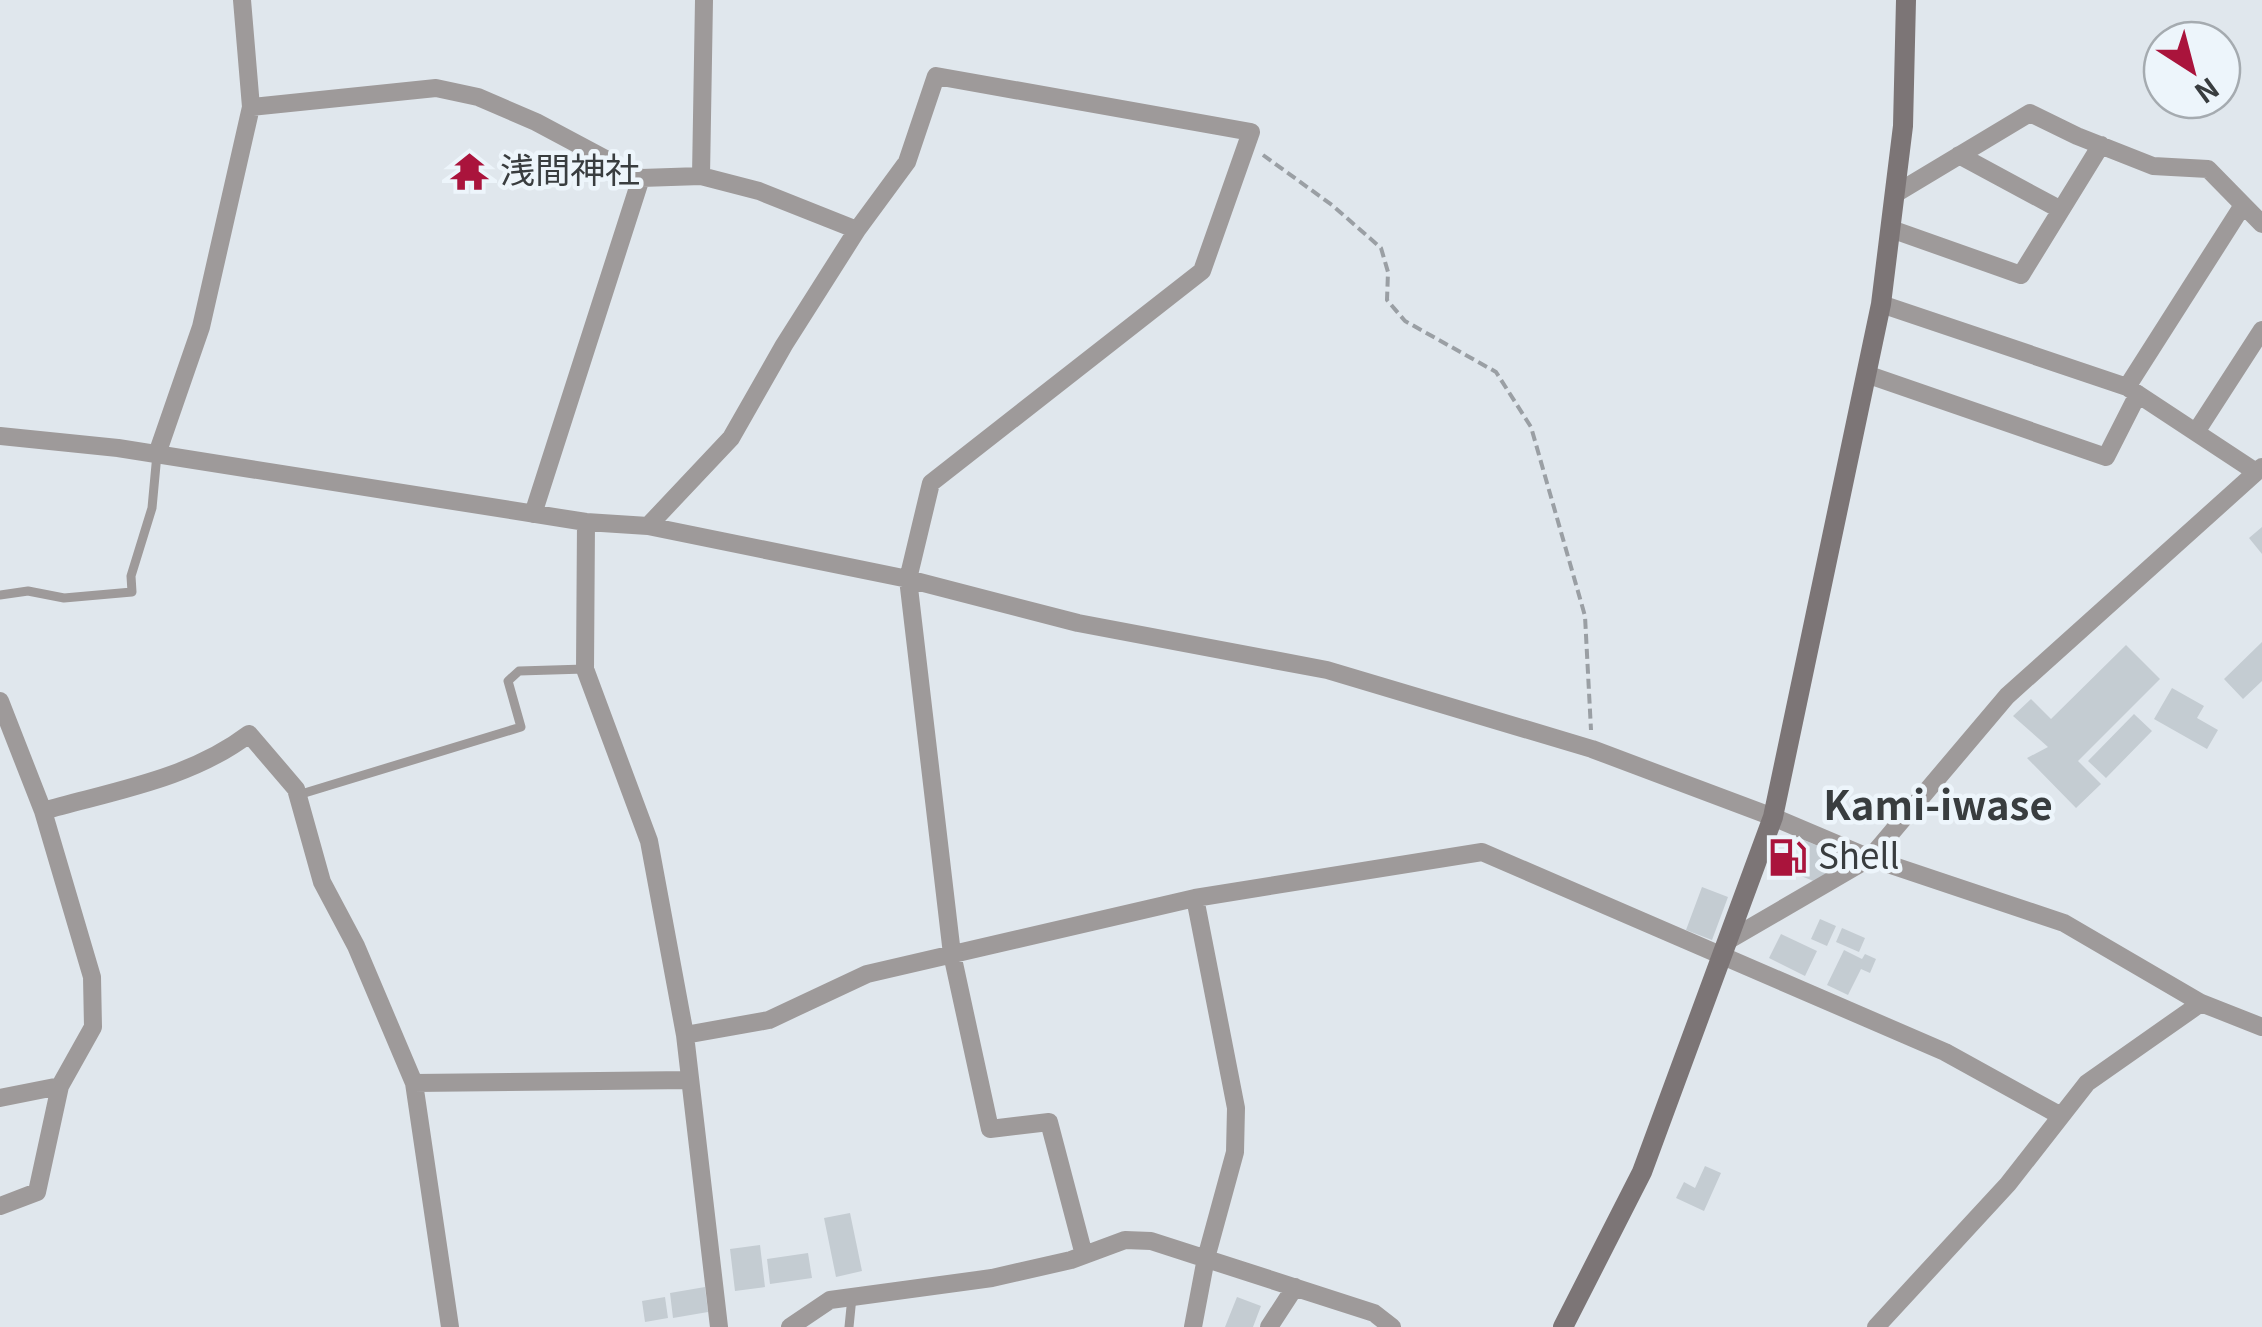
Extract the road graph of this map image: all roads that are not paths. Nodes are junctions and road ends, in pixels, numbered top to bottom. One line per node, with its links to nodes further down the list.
1 (242, 0): 4 (street)
2 (704, 0): 7 (street)
3 (1906, 0): 9 (street)
4 (252, 107): 8 (street); 21 (street)
5 (2101, 145): 6 (street); 10 (street); 11 (street)
6 (1959, 156): 9 (street); 11 (street)
7 (701, 176): 8 (street); 14 (street)
8 (641, 178): 23 (street)
9 (1895, 194): 13 (street)
10 (2243, 205): 12 (street); 18 (street)
11 (2061, 210): 13 (street)
12 (2262, 224)
13 (1890, 228): 15 (street)
14 (856, 230): 25 (street); 26 (street)
15 (1881, 304): 17 (street); 18 (street)
16 (2262, 330): 19 (street)
17 (1866, 374): 18 (street); 32 (street)
18 (2133, 390): 19 (street)
19 (2196, 432): 22 (street)
20 (0, 436): 21 (street)
21 (158, 454): 23 (street); 27 (lane)
22 (2259, 470): 33 (street)
23 (533, 514): 24 (street)
24 (586, 522): 25 (street); 28 (street)
25 (648, 526): 26 (street)
26 (908, 579): 32 (street); 36 (street)
27 (0, 595)
28 (585, 669): 30 (lane); 39 (street)
29 (0, 702): 31 (street)
30 (298, 795): 31 (street); 41 (street)
31 (42, 811): 42 (street)
32 (1773, 817): 33 (street); 35 (street)
33 (1870, 858): 35 (street); 37 (street)
34 (1195, 898): 35 (street); 36 (street); 47 (street)
35 (1726, 947): 44 (street); 57 (street)
36 (952, 954): 39 (street); 46 (street)
37 (2201, 1003): 38 (street); 44 (street)
38 (2262, 1027)
39 (685, 1035): 40 (street)
40 (690, 1080): 41 (street); 51 (street)
41 (414, 1083): 50 (street)
42 (60, 1086): 43 (street); 45 (street)
43 (0, 1098)
44 (2061, 1116): 58 (street)
45 (0, 1206)
46 (1084, 1255): 47 (street); 49 (street)
47 (1206, 1258): 48 (street); 54 (street)
48 (1295, 1287): 55 (street); 56 (street)
49 (852, 1297): 52 (street); 53 (lane)
50 (450, 1327)
51 (724, 1327)
52 (790, 1327)
53 (849, 1327)
54 (1193, 1327)
55 (1269, 1327)
56 (1392, 1327)
57 (1563, 1327)
58 (1876, 1327)

